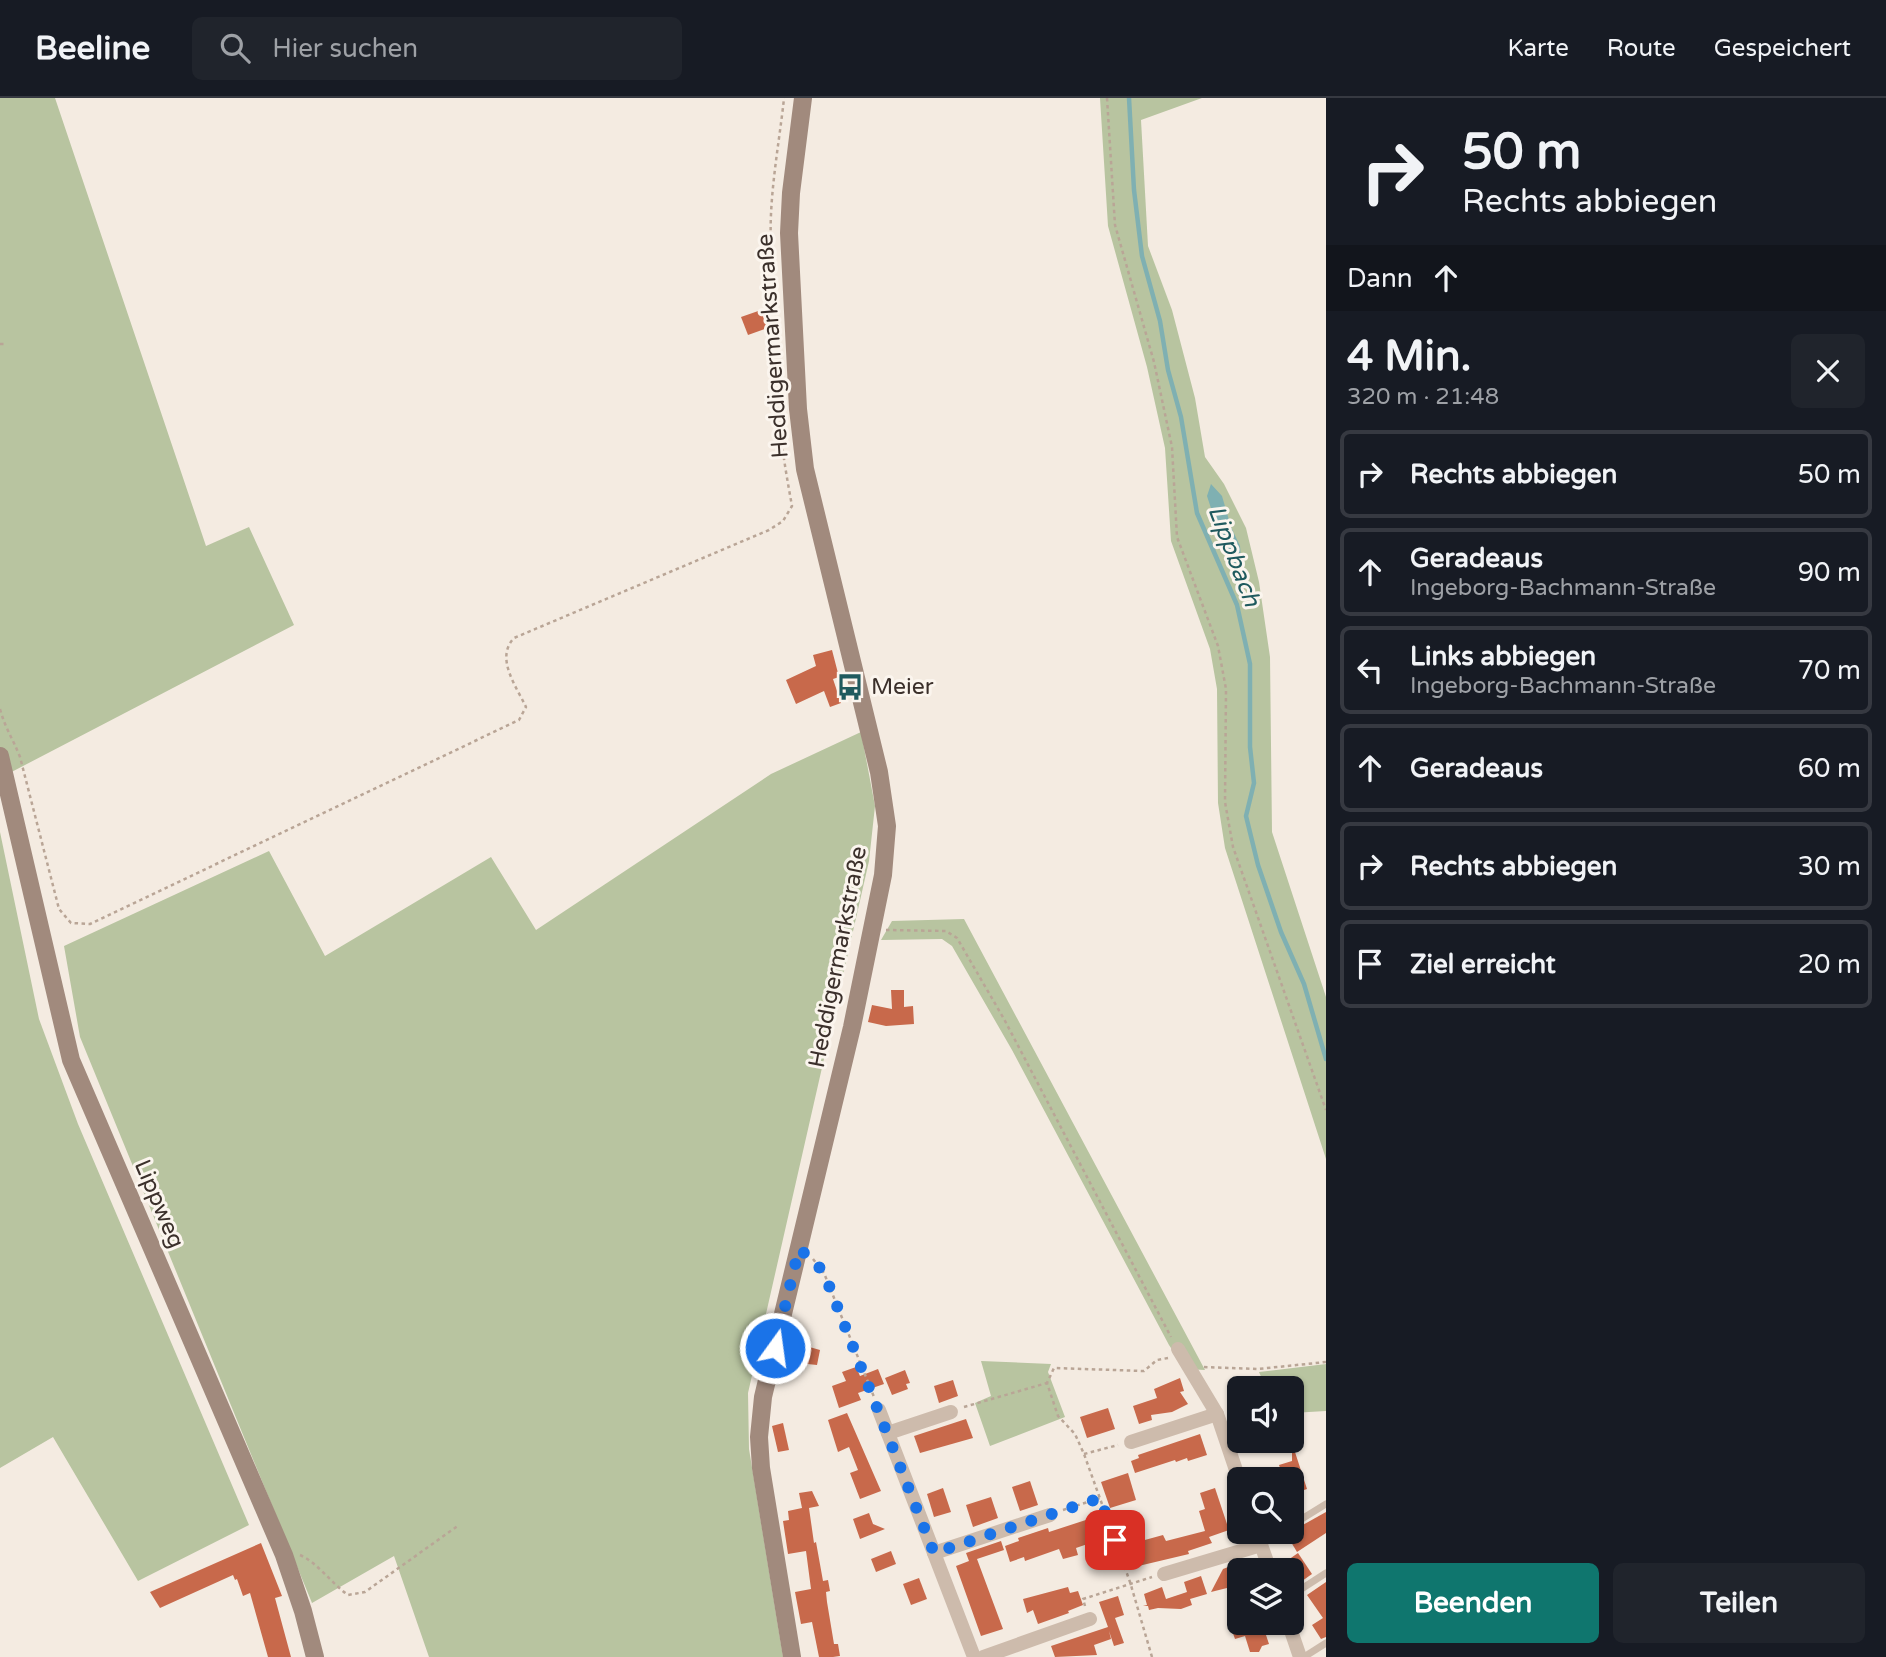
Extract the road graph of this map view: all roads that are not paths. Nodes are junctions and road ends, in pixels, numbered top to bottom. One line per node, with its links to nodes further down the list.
1 (803, 98): 22 (street, Heddigermarkstraße)
2 (0, 756): 21 (street, Lippweg)
3 (1183, 1357): 6 (street)
4 (879, 1410): 7 (street)
5 (951, 1412): 7 (street)
6 (1217, 1415): 8 (street); 9 (street)
7 (888, 1433): 14 (street)
8 (1131, 1442)
9 (1236, 1467)
10 (1326, 1504): 12 (lane)
11 (1050, 1515): 14 (street)
12 (1304, 1518)
13 (1243, 1544): 16 (street)
14 (934, 1553): 23 (street)
15 (1326, 1573): 17 (lane)
16 (1164, 1574)
17 (1304, 1587)
18 (1090, 1619): 24 (street)
19 (1293, 1635): 25 (street)
20 (1326, 1643): 25 (lane)
21 (315, 1657)
22 (792, 1657)
23 (974, 1657)
24 (983, 1657)
25 (1302, 1657)

